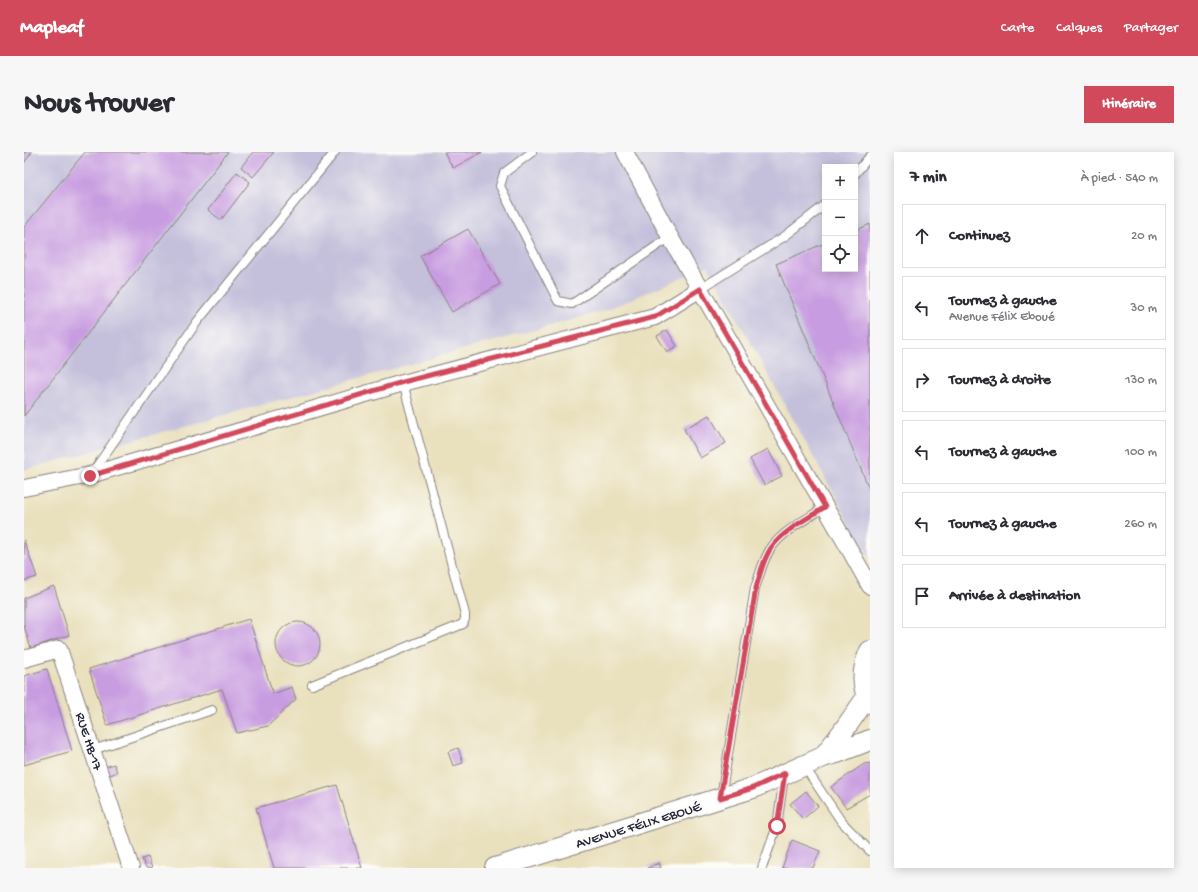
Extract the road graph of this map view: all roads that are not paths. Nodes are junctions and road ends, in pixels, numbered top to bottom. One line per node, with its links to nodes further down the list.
1 (335, 152): 10 (lane)
2 (532, 152): 7 (lane)
3 (626, 152): 7 (street)
4 (870, 156): 5 (lane)
5 (858, 170)
6 (822, 207): 8 (lane)
7 (670, 237): 8 (street)
8 (700, 289): 9 (street); 12 (street)
9 (403, 382): 10 (street); 16 (lane)
10 (90, 476): 11 (street)
11 (24, 488)
12 (825, 507): 13 (street); 24 (lane)
13 (869, 587)
14 (870, 651): 17 (street)
15 (24, 659): 20 (street, RUE HB-17)
16 (312, 685)
17 (868, 700): 21 (street, AVENUE FÉLIX EBOUÉ)
18 (212, 710): 20 (lane)
19 (870, 740): 21 (street, AVENUE FÉLIX EBOUÉ)
20 (93, 750): 26 (street, RUE HB-17)
21 (822, 757): 22 (street, AVENUE FÉLIX EBOUÉ)
22 (803, 765): 23 (street, AVENUE FÉLIX EBOUÉ); 25 (lane)
23 (785, 773): 24 (street, AVENUE FÉLIX EBOUÉ); 28 (lane)
24 (720, 798): 27 (street, AVENUE FÉLIX EBOUÉ)
25 (870, 851)
26 (131, 868)
27 (495, 868)
28 (762, 868)

